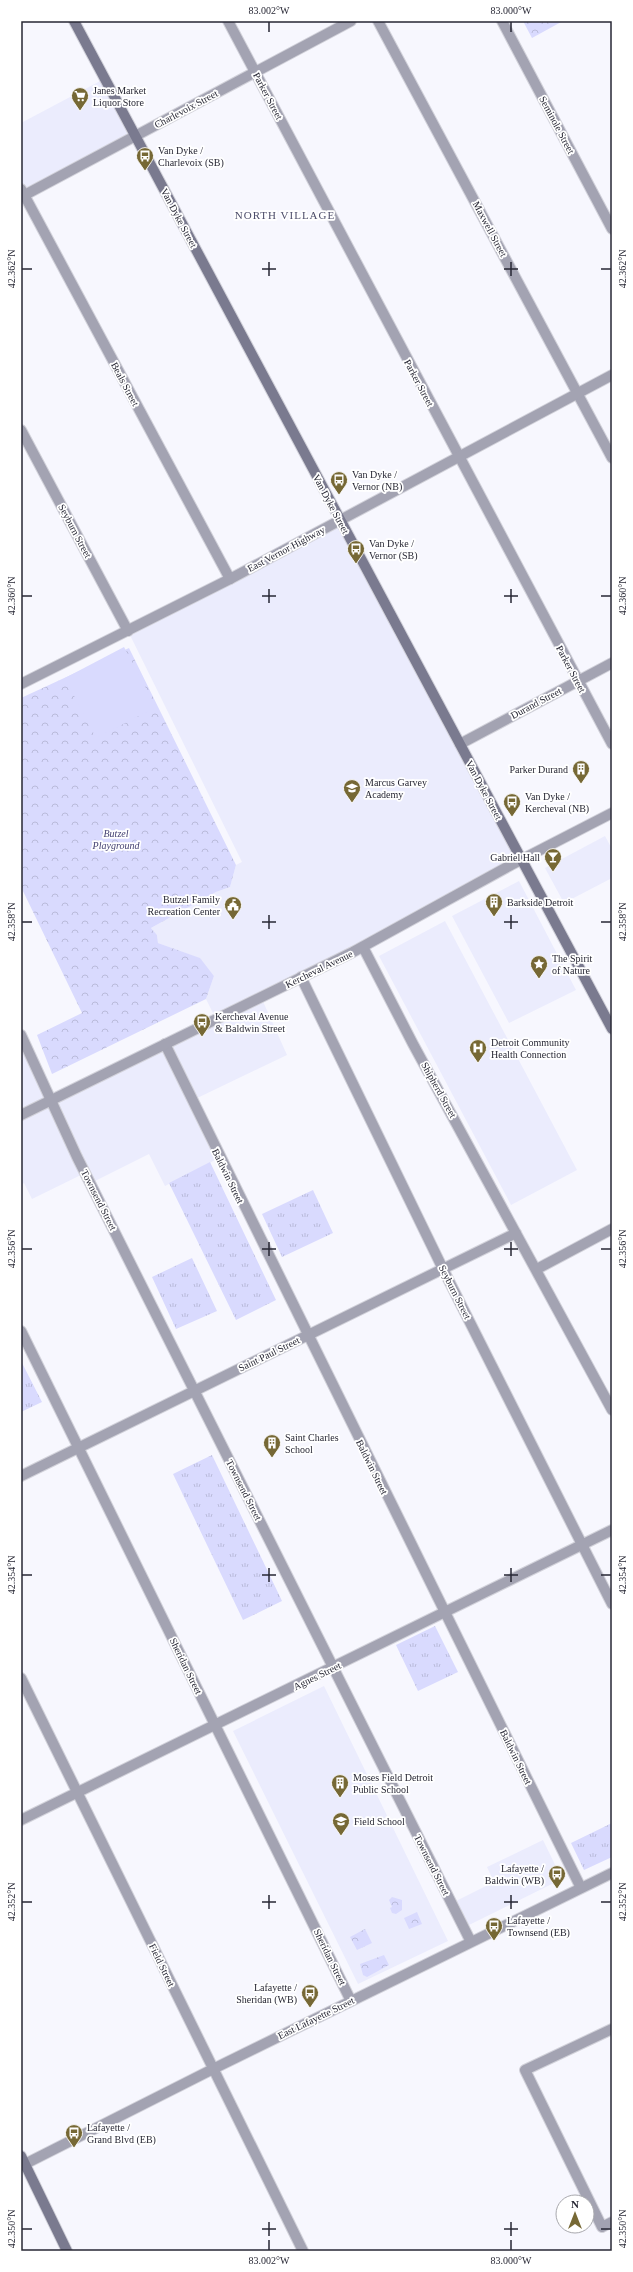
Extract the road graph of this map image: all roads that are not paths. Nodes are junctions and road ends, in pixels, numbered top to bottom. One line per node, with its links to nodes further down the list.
1 (74, 21): 7 (main road, Van Dyke Street)
2 (228, 21): 6 (street, Parker Street)
3 (351, 21): 6 (street, Charlevoix Street)
4 (378, 21): 11 (street, Maxwell Street)
5 (502, 21): 9 (street, Seminole Street)
6 (255, 72): 7 (street, Charlevoix Street); 13 (street, Parker Street)
7 (135, 136): 8 (street, Charlevoix Street); 15 (main road, Van Dyke Street)
8 (22, 194): 16 (street, Beals Street)
9 (612, 229)
10 (612, 375): 11 (street, East Vernor Highway)
11 (578, 394): 13 (street, East Vernor Highway); 14 (street, Maxwell Street)
12 (21, 430): 17 (street, Seyburn Street)
13 (459, 456): 15 (street, East Vernor Highway); 19 (street, Parker Street)
14 (612, 458)
15 (340, 520): 16 (street, East Vernor Highway); 21 (main road, Van Dyke Street)
16 (230, 579): 17 (street, East Vernor Highway)
17 (128, 631): 20 (street, East Vernor Highway)
18 (612, 662): 19 (street, Durand Street)
19 (577, 681): 21 (street, Durand Street); 22 (street, Parker Street)
20 (21, 684)
21 (460, 744): 24 (main road, Van Dyke Street)
22 (612, 744)
23 (612, 813): 24 (street, Kercheval Avenue)
24 (522, 859): 25 (street, Kercheval Avenue); 27 (main road, Van Dyke Street)
25 (363, 947): 26 (street, Kercheval Avenue); 33 (street, Shipherd Street)
26 (301, 977): 29 (street, Kercheval Avenue); 34 (street, Seyburn Street)
27 (612, 1029)
28 (21, 1035): 30 (street, Townsend Street)
29 (165, 1044): 30 (street, Kercheval Avenue); 37 (street, Baldwin Street)
30 (51, 1100): 31 (street, Kercheval Avenue); 38 (street, Townsend Street)
31 (21, 1115)
32 (612, 1229): 35 (street)
33 (516, 1233): 34 (street, Saint Paul Street); 35 (street, Shipherd Street)
34 (443, 1269): 37 (street, Saint Paul Street); 43 (street, Seyburn Street)
35 (537, 1269): 39 (street)
36 (21, 1332): 40 (street, Sheridan Street)
37 (307, 1336): 38 (street, Saint Paul Street); 45 (street, Baldwin Street)
38 (195, 1391): 40 (street, Saint Paul Street); 46 (street, Townsend Street)
39 (612, 1410)
40 (78, 1448): 41 (street, Saint Paul Street); 48 (street, Sheridan Street)
41 (21, 1476)
42 (612, 1530): 43 (street, Agnes Street)
43 (583, 1545): 44 (street, Seyburn Street); 45 (street, Agnes Street)
44 (612, 1604)
45 (445, 1613): 46 (street, Agnes Street); 52 (street, Baldwin Street)
46 (334, 1668): 48 (street, Agnes Street); 53 (street, Townsend Street)
47 (21, 1678): 49 (street, Field Street)
48 (215, 1725): 49 (street, Agnes Street); 54 (street, Sheridan Street)
49 (77, 1793): 50 (street, Agnes Street); 56 (street, Field Street)
50 (21, 1820)
51 (612, 1873): 52 (street, East Lafayette Street)
52 (581, 1888): 53 (street, East Lafayette Street)
53 (471, 1942): 54 (street, East Lafayette Street)
54 (351, 2001): 56 (street, East Lafayette Street)
55 (612, 2029): 58 (street)
56 (213, 2069): 57 (street, East Lafayette Street); 60 (street, Field Street)
57 (22, 2162): 59 (main road)
58 (612, 2222)
59 (67, 2251)
60 (303, 2251)

